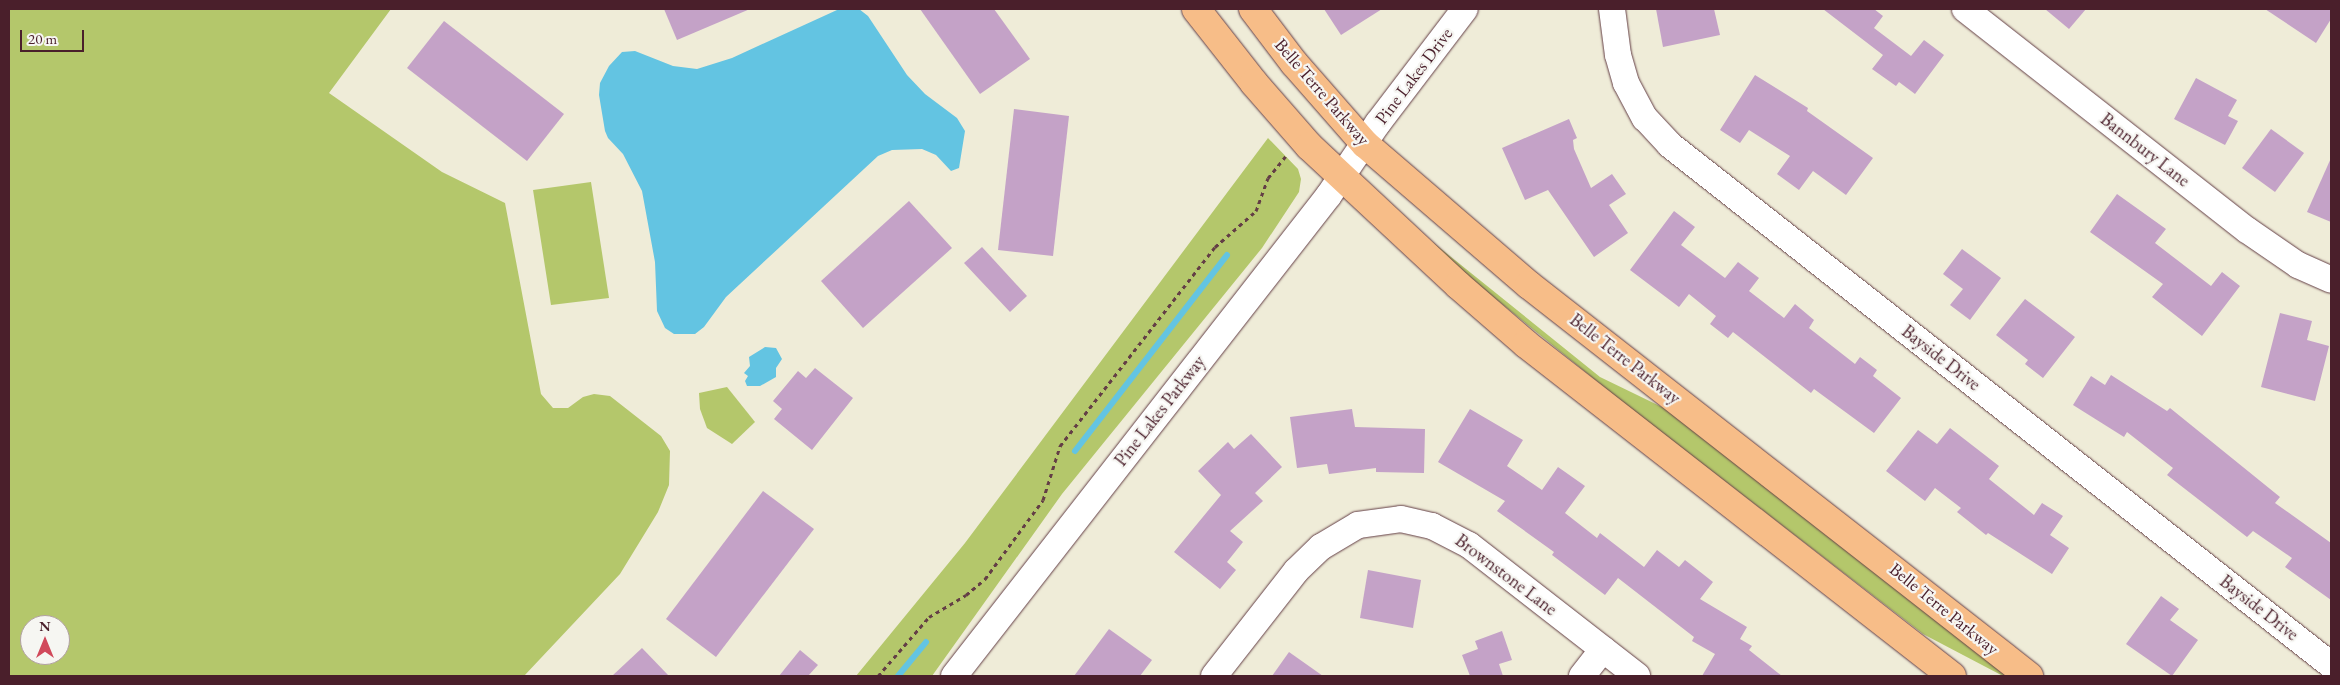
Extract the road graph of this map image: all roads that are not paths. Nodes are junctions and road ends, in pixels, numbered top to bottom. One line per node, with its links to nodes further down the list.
1 (1196, 9): 7 (main road)
2 (1253, 9): 6 (main road, Belle Terre Parkway)
3 (1465, 9): 6 (street, Pine Lakes Drive)
4 (1612, 9): 10 (street, Bayside Drive)
5 (1965, 9): 8 (street, Bannbury Lane)
6 (1364, 144): 7 (street, Pine Lakes Parkway); 16 (main road, Belle Terre Parkway)
7 (1342, 178): 11 (street, Pine Lakes Parkway); 15 (main road)
8 (2331, 280)
9 (1603, 649): 12 (street, Brownstone Lane); 13 (street); 14 (street, Brownstone Lane)
10 (2331, 665)
11 (954, 676)
12 (1214, 676)
13 (1582, 676)
14 (1638, 676)
15 (1952, 676)
16 (2028, 676)

